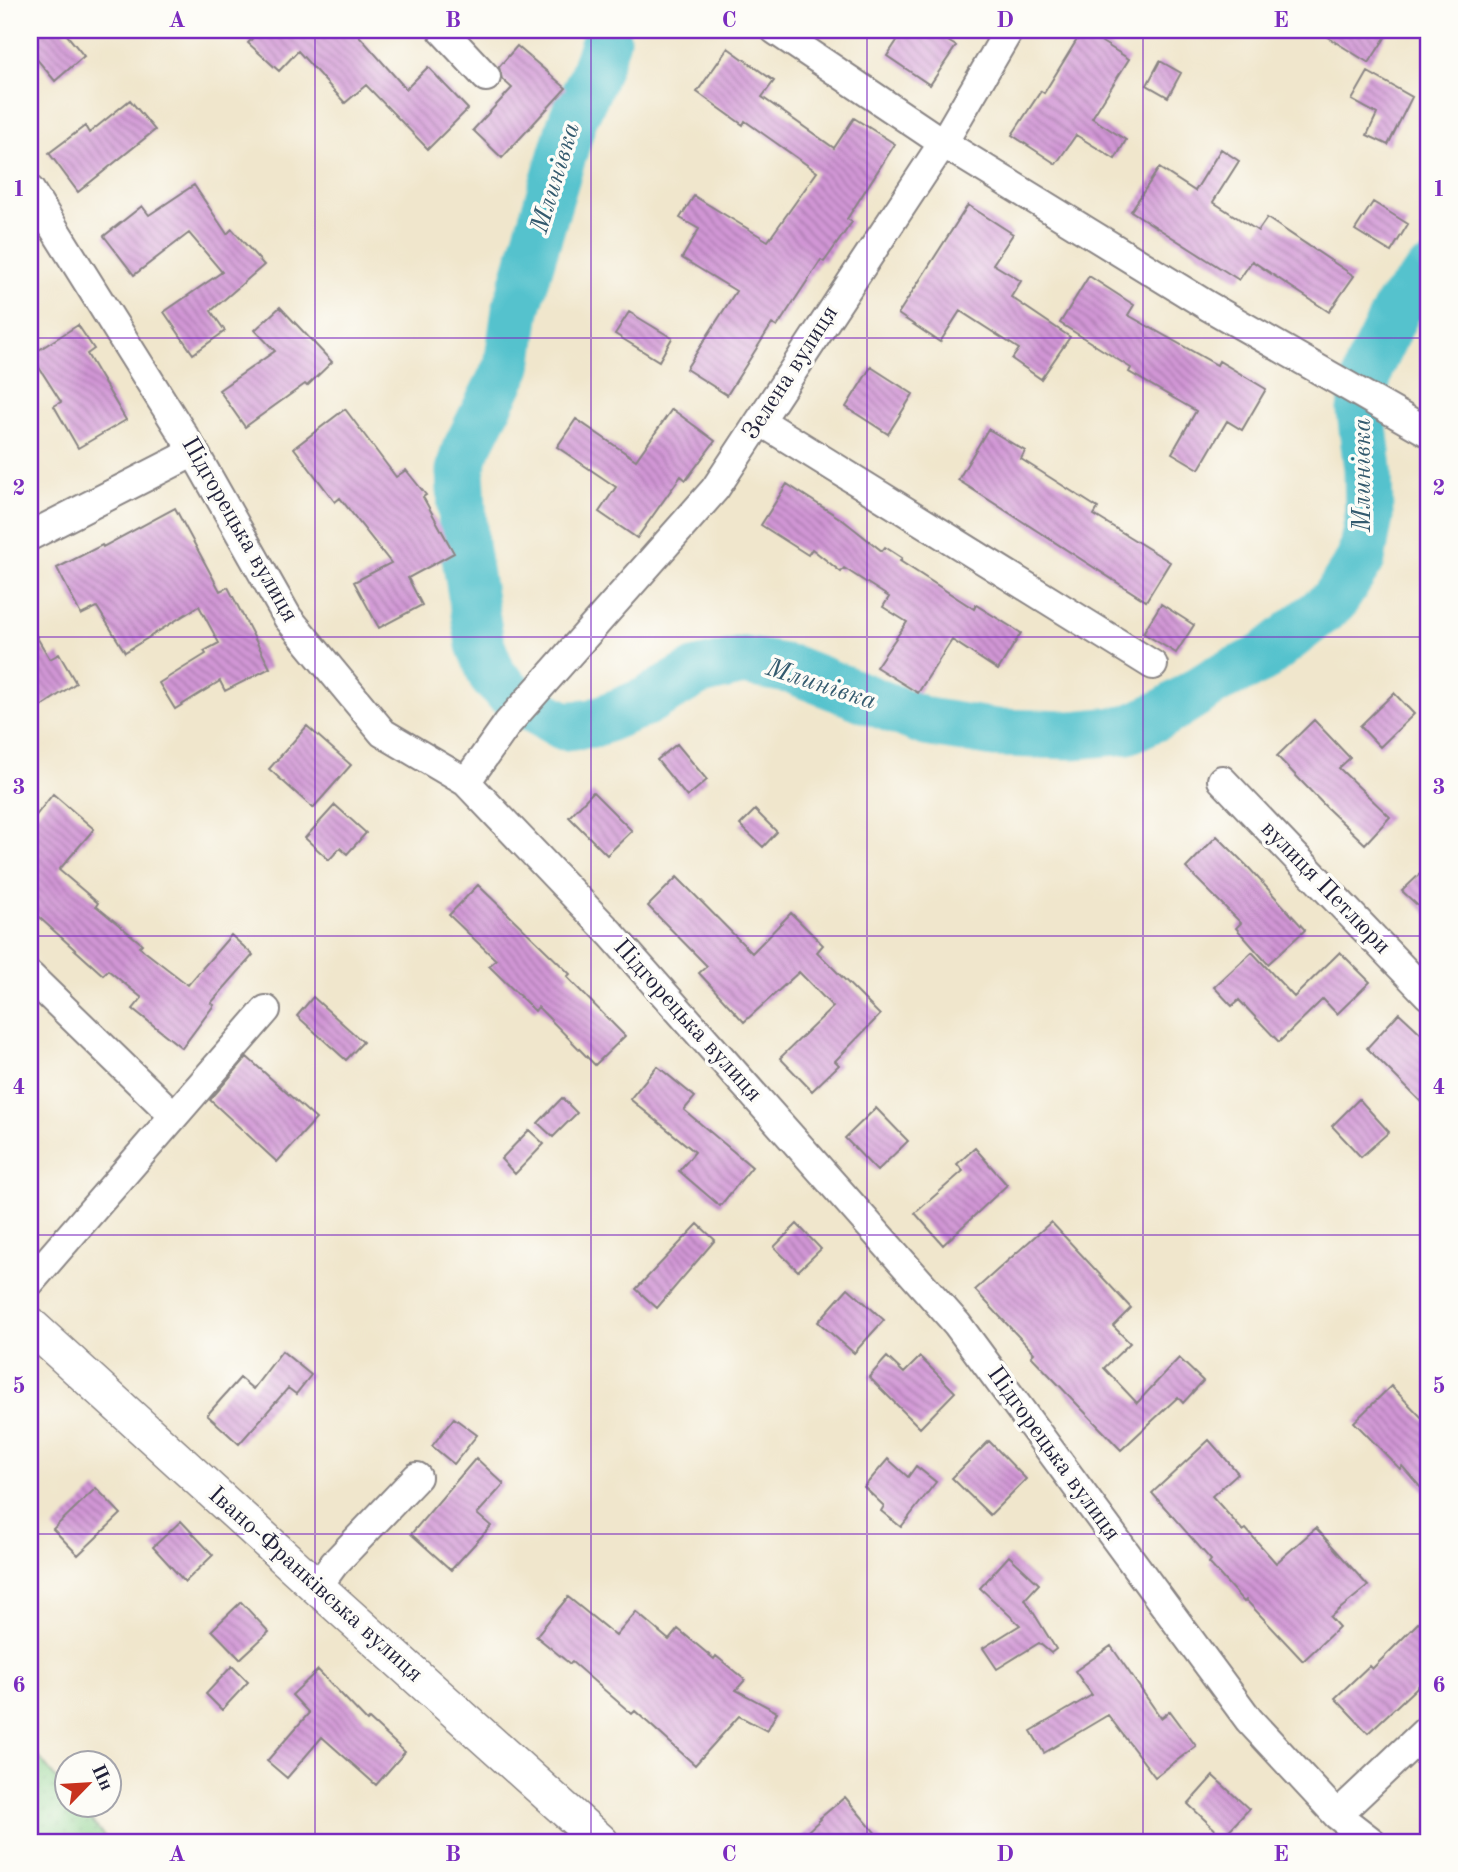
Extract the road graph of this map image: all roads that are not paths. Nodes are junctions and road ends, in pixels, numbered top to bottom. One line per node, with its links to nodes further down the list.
1 (442, 30): 4 (street)
2 (775, 30): 5 (street)
3 (1009, 30): 5 (street, Зелена вулиця)
4 (486, 77)
5 (943, 143): 7 (street, Зелена вулиця); 8 (street)
6 (30, 190): 9 (street, Підгорецька вулиця)
7 (760, 421): 11 (street); 13 (street, Зелена вулиця)
8 (1417, 424)
9 (194, 452): 10 (street); 13 (street, Підгорецька вулиця)
10 (30, 536)
11 (1153, 665)
12 (1222, 780): 15 (street, вулиця Петлюри)
13 (466, 782): 23 (street, Підгорецька вулиця)
14 (30, 976): 17 (street)
15 (1428, 995)
16 (267, 1010): 17 (street)
17 (173, 1115): 18 (street)
18 (30, 1282)
19 (30, 1325): 21 (main road, Івано-Франківська вулиця)
20 (417, 1477): 21 (street)
21 (317, 1587): 24 (main road, Івано-Франківська вулиця)
22 (1428, 1729): 23 (street)
23 (1337, 1815): 25 (street, Підгорецька вулиця)
24 (601, 1842)
25 (1372, 1842)

